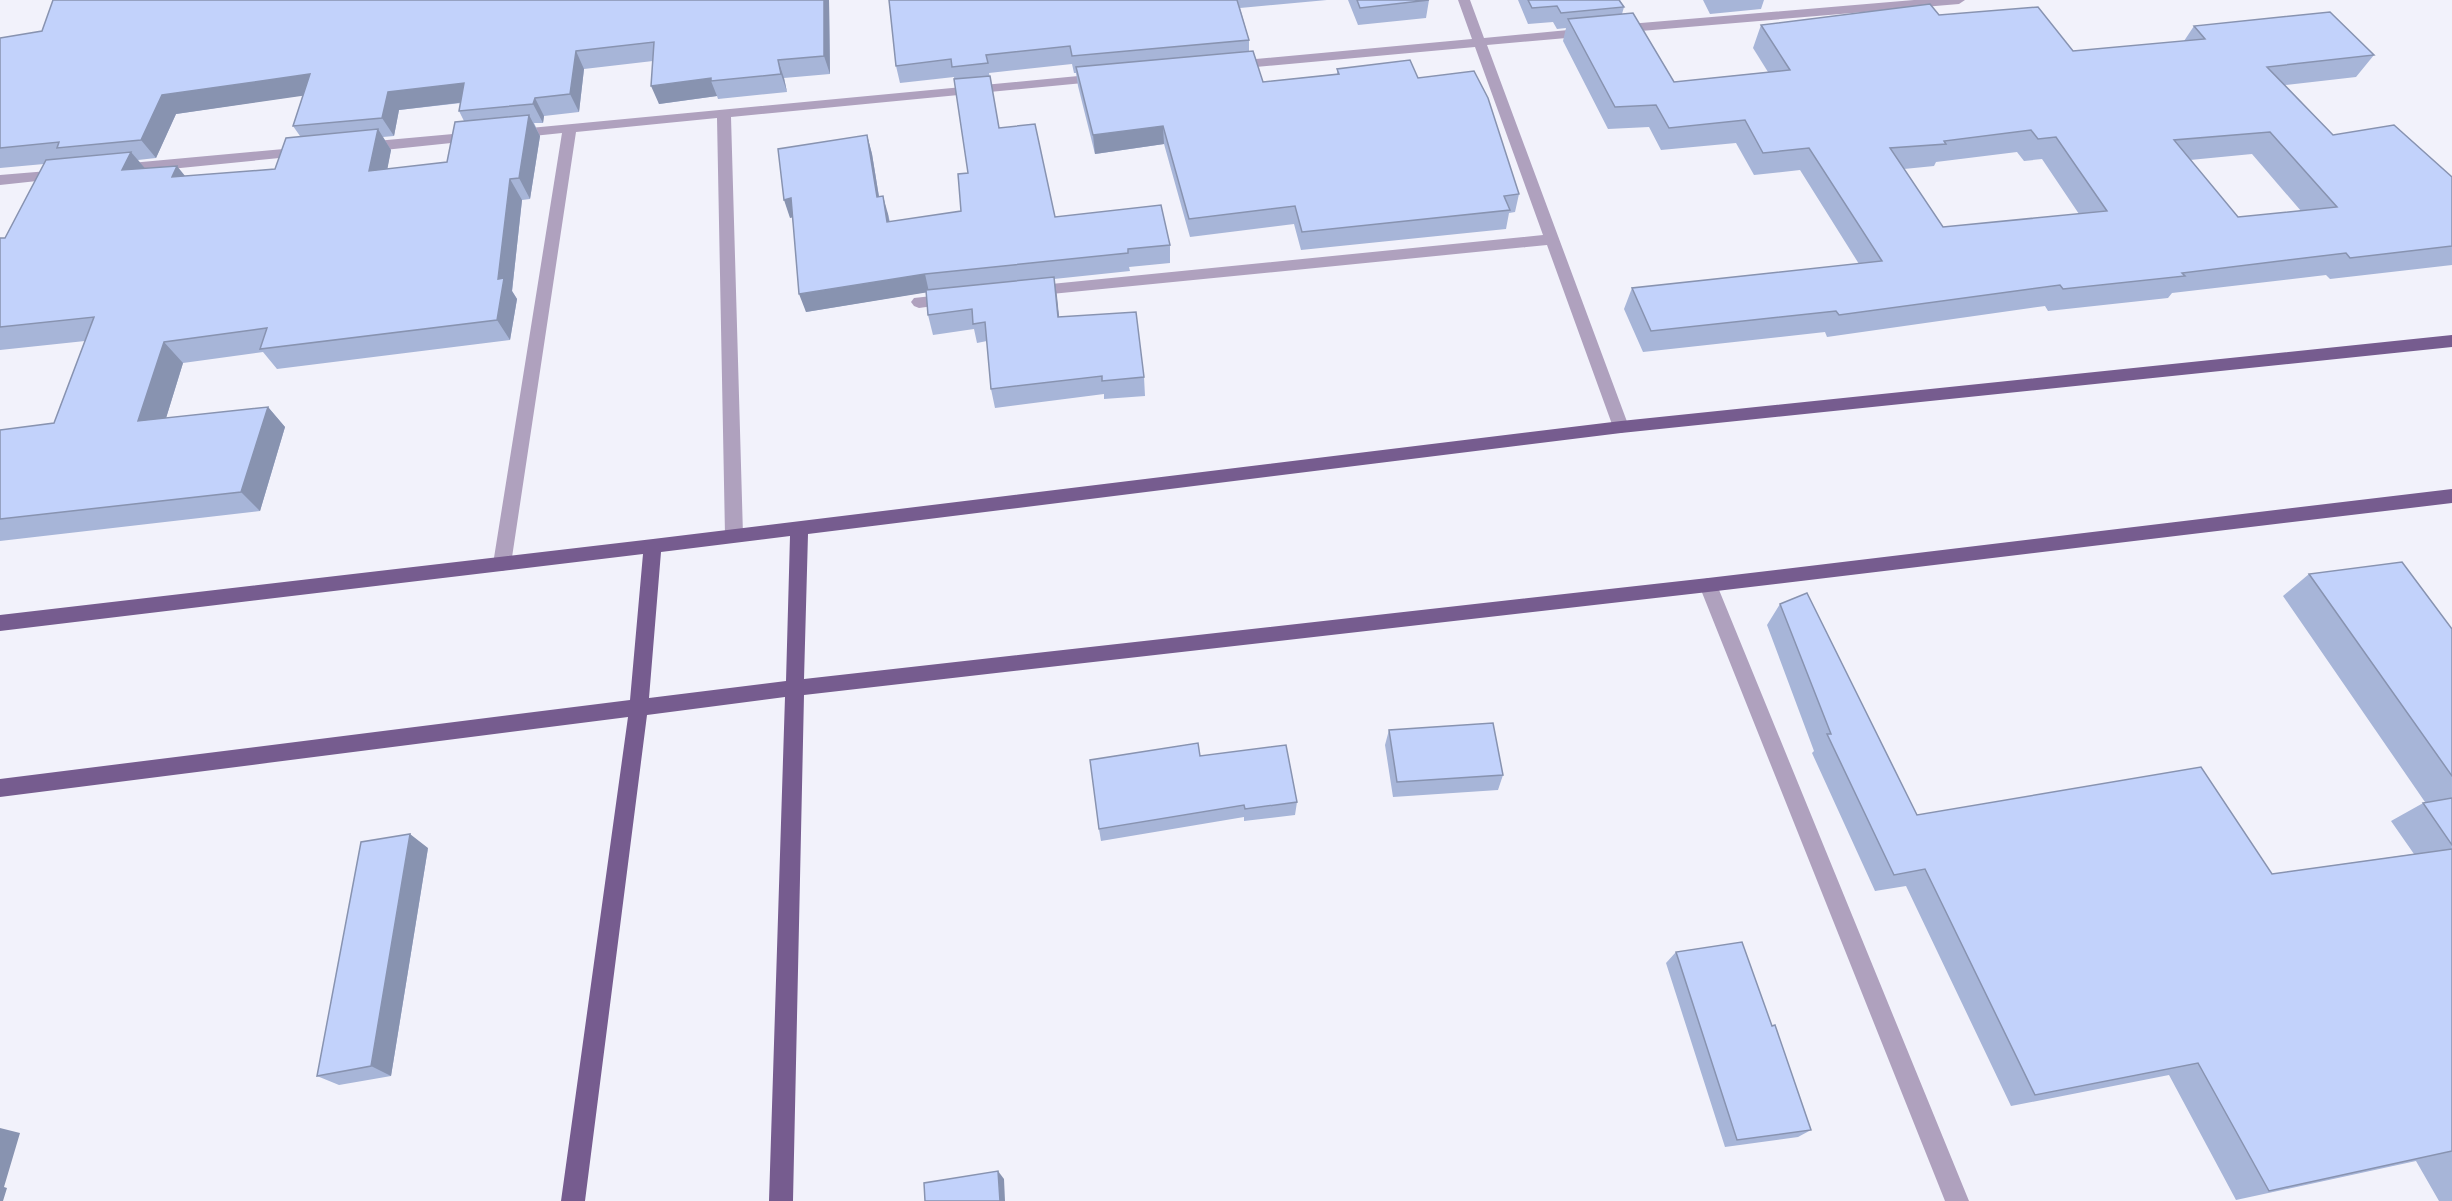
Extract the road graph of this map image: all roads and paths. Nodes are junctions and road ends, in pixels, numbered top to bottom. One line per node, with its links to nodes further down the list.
1 (1464, 0): 3 (street)
2 (1959, 0): 3 (street)
3 (1479, 41): 4 (street); 13 (street)
4 (1220, 66)
5 (1114, 76): 6 (street)
6 (724, 114): 7 (street); 21 (street)
7 (570, 128): 8 (street); 23 (street)
8 (356, 148)
9 (320, 151): 10 (street)
10 (107, 170)
11 (71, 174): 12 (street)
12 (0, 180)
13 (1552, 239): 14 (street); 18 (street)
14 (1013, 293)
15 (966, 298): 16 (street)
16 (919, 302)
17 (2452, 341): 18 (main road)
18 (1621, 427): 20 (main road)
19 (2452, 496): 24 (main road)
20 (799, 527): 21 (main road); 26 (main road)
21 (734, 535): 22 (main road)
22 (653, 546): 23 (main road); 27 (main road)
23 (502, 564): 25 (main road)
24 (1708, 585): 26 (main road); 31 (street)
25 (0, 623)
26 (794, 688): 27 (main road); 30 (main road)
27 (639, 707): 28 (main road); 29 (main road)
28 (0, 788)
29 (573, 1201)
30 (781, 1201)
31 (1957, 1201)

